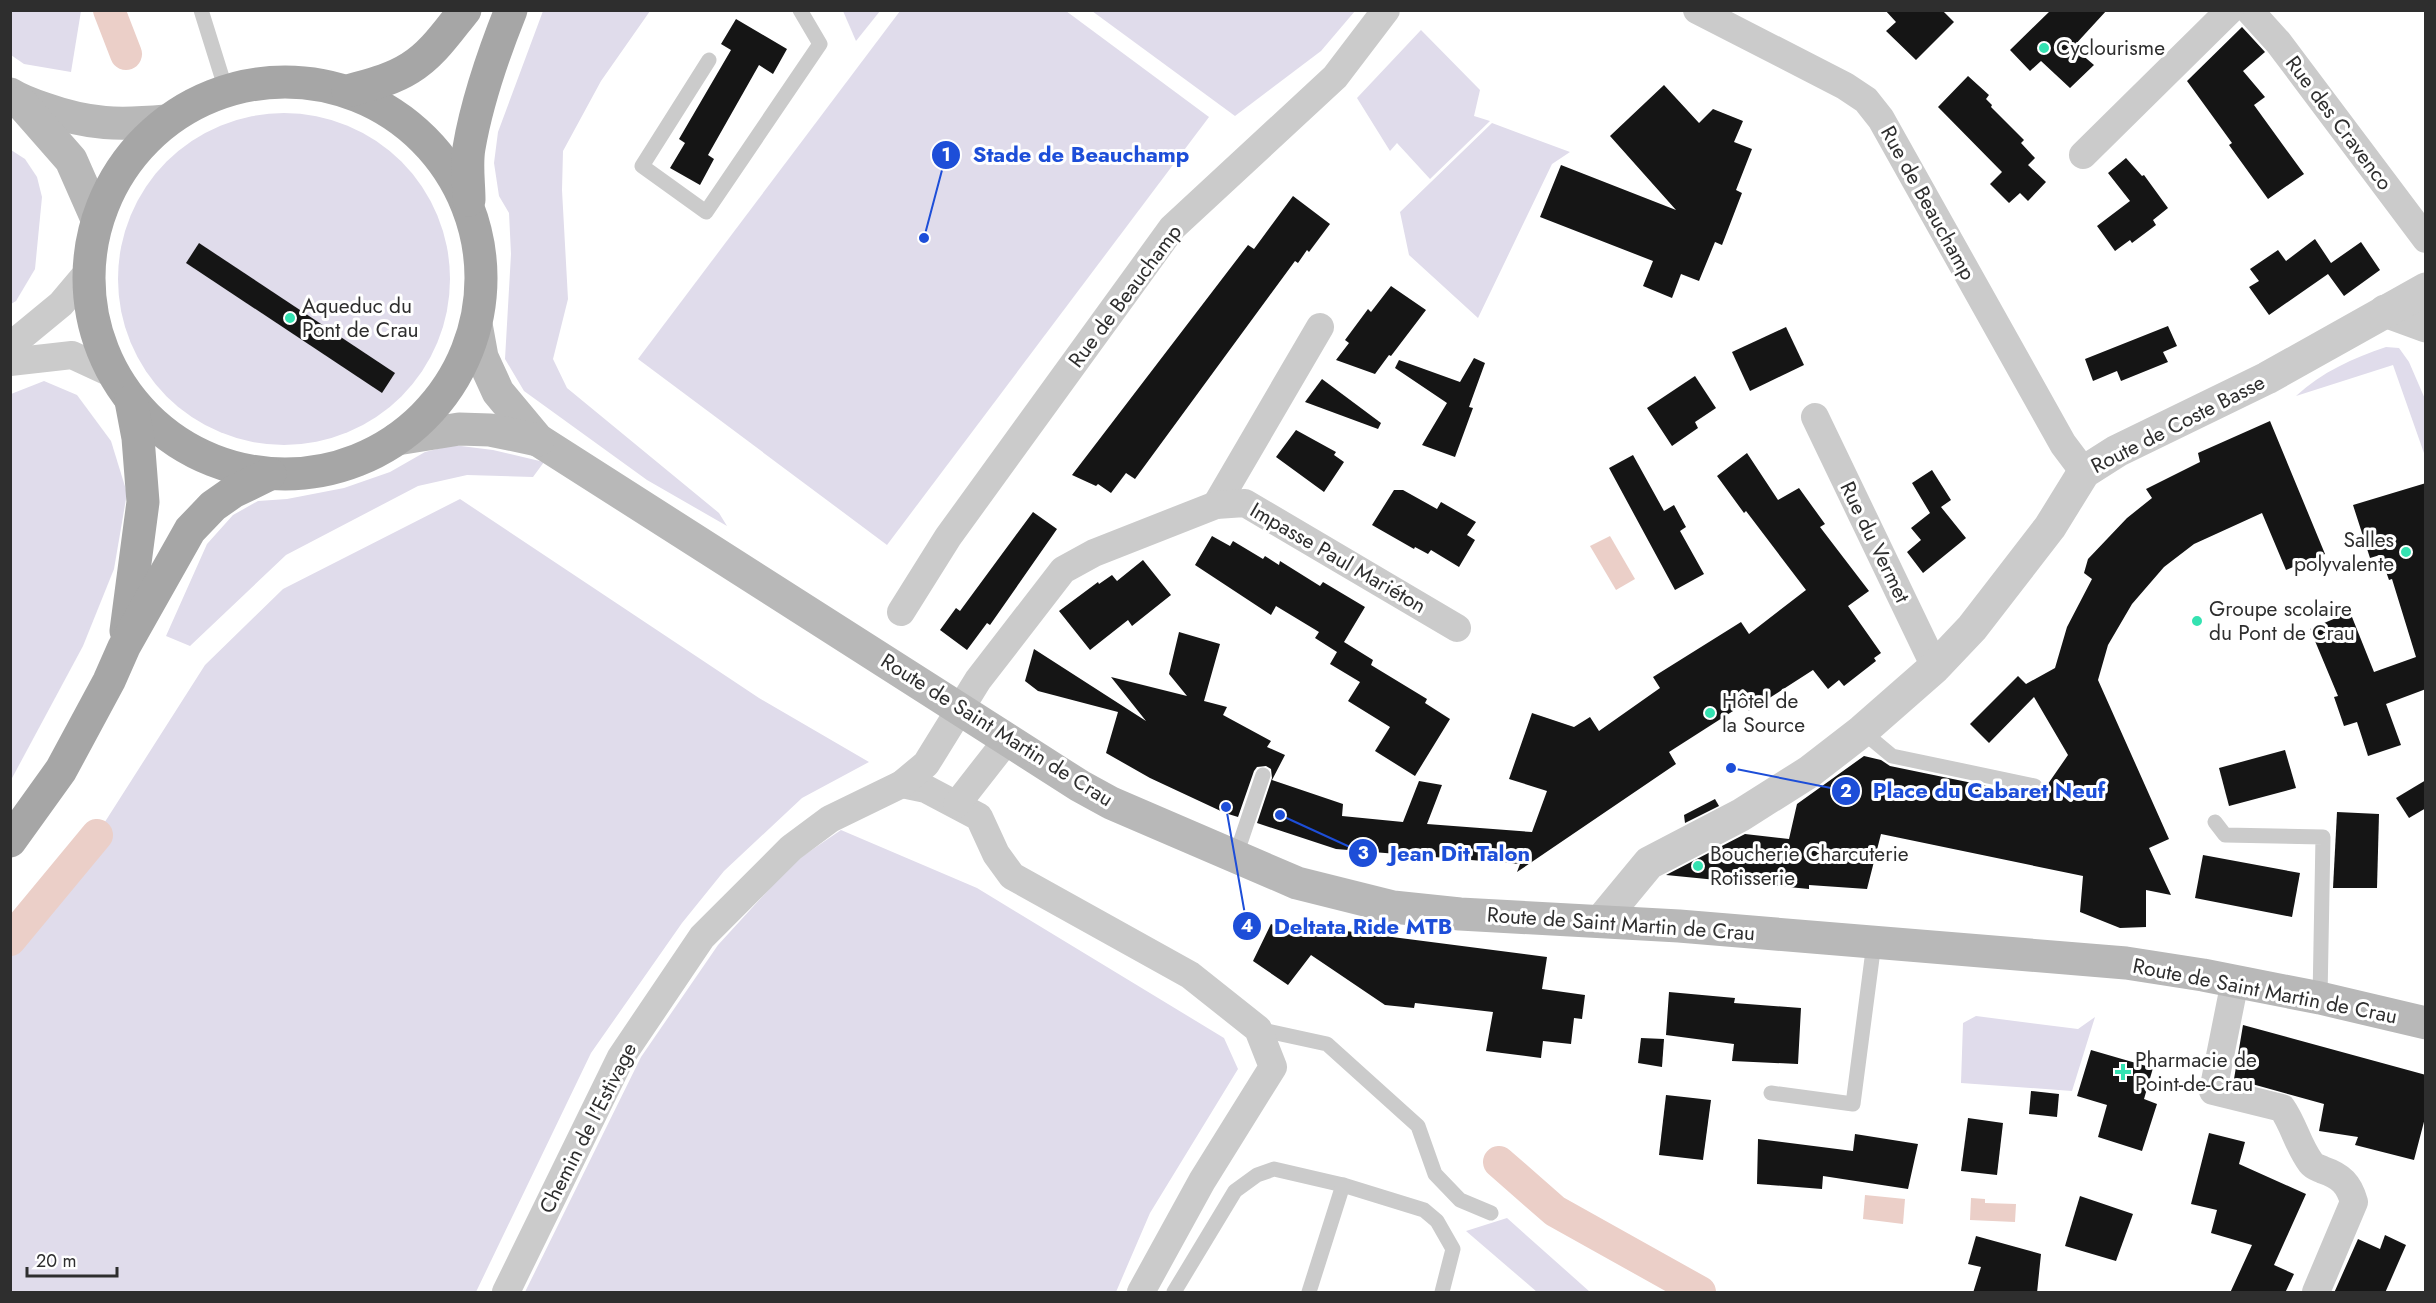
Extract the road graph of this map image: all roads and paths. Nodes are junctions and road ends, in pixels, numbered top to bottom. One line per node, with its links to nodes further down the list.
1 (201, 10): 10 (lane)
2 (465, 10): 11 (main road)
3 (511, 10): 15 (main road)
4 (800, 10): 9 (lane)
5 (1386, 10): 34 (street, Rue de Beauchamp)
6 (1697, 10): 31 (street, Rue de Beauchamp)
7 (2230, 10): 14 (street)
8 (2248, 10): 17 (street, Rue des Cravenco)
9 (709, 60)
10 (226, 90): 11 (main road); 13 (main road)
11 (348, 91): 15 (main road)
12 (14, 97): 13 (main road); 16 (main road)
13 (166, 121): 16 (main road)
14 (2083, 155)
15 (469, 208): 21 (main road)
16 (97, 219): 18 (main road)
17 (2426, 239)
18 (88, 272): 24 (street); 26 (main road)
19 (2426, 289): 20 (street, Route de Coste Basse)
20 (2385, 311): 22 (street); 31 (street, Route de Coste Basse)
21 (476, 324): 29 (main road); 30 (main road, Route de Saint Martin de Crau)
22 (2426, 326)
23 (1320, 327): 33 (street)
24 (10, 346)
25 (10, 362): 26 (street)
26 (113, 374): 27 (main road)
27 (131, 401): 32 (main road); 36 (main road)
28 (1815, 417): 37 (street, Rue du Vermet)
29 (397, 439): 30 (main road, Route de Saint Martin de Crau); 32 (main road)
30 (538, 440): 38 (main road, Route de Saint Martin de Crau)
31 (2084, 472): 37 (street, Route de Coste Basse)
32 (270, 474): 36 (main road)
33 (1216, 505): 35 (street, Impasse Paul Mariéton); 38 (street, Impasse Paul Mariéton)
34 (901, 612)
35 (1457, 628)
36 (124, 647): 46 (main road)
37 (1935, 667): 39 (street, Route de Coste Basse)
38 (952, 722): 40 (main road, Route de Saint Martin de Crau); 42 (street, Chemin de l'Estivage)
39 (1862, 731): 43 (lane); 48 (street, Route de Coste Basse)
40 (1007, 740): 44 (street); 47 (main road, Route de Saint Martin de Crau)
41 (1263, 775): 47 (lane)
42 (902, 784): 44 (street); 57 (street, Chemin de l'Estivage)
43 (2035, 786)
44 (957, 804): 53 (street)
45 (2215, 822): 51 (lane)
46 (10, 841)
47 (1235, 858): 48 (main road, Route de Saint Martin de Crau)
48 (1601, 921): 49 (main road, Route de Saint Martin de Crau)
49 (1874, 943): 50 (main road, Route de Saint Martin de Crau); 54 (lane)
50 (2235, 981): 51 (main road, Route de Saint Martin de Crau); 62 (street)
51 (2320, 998): 52 (main road, Route de Saint Martin de Crau)
52 (2426, 1023)
53 (1258, 1029): 56 (lane); 58 (street)
54 (1772, 1093)
55 (1343, 1185): 59 (lane); 60 (lane); 61 (lane)
56 (1491, 1213)
57 (506, 1293)
58 (1141, 1293)
59 (1174, 1293)
60 (1309, 1293)
61 (1442, 1293)
62 (2316, 1293)

